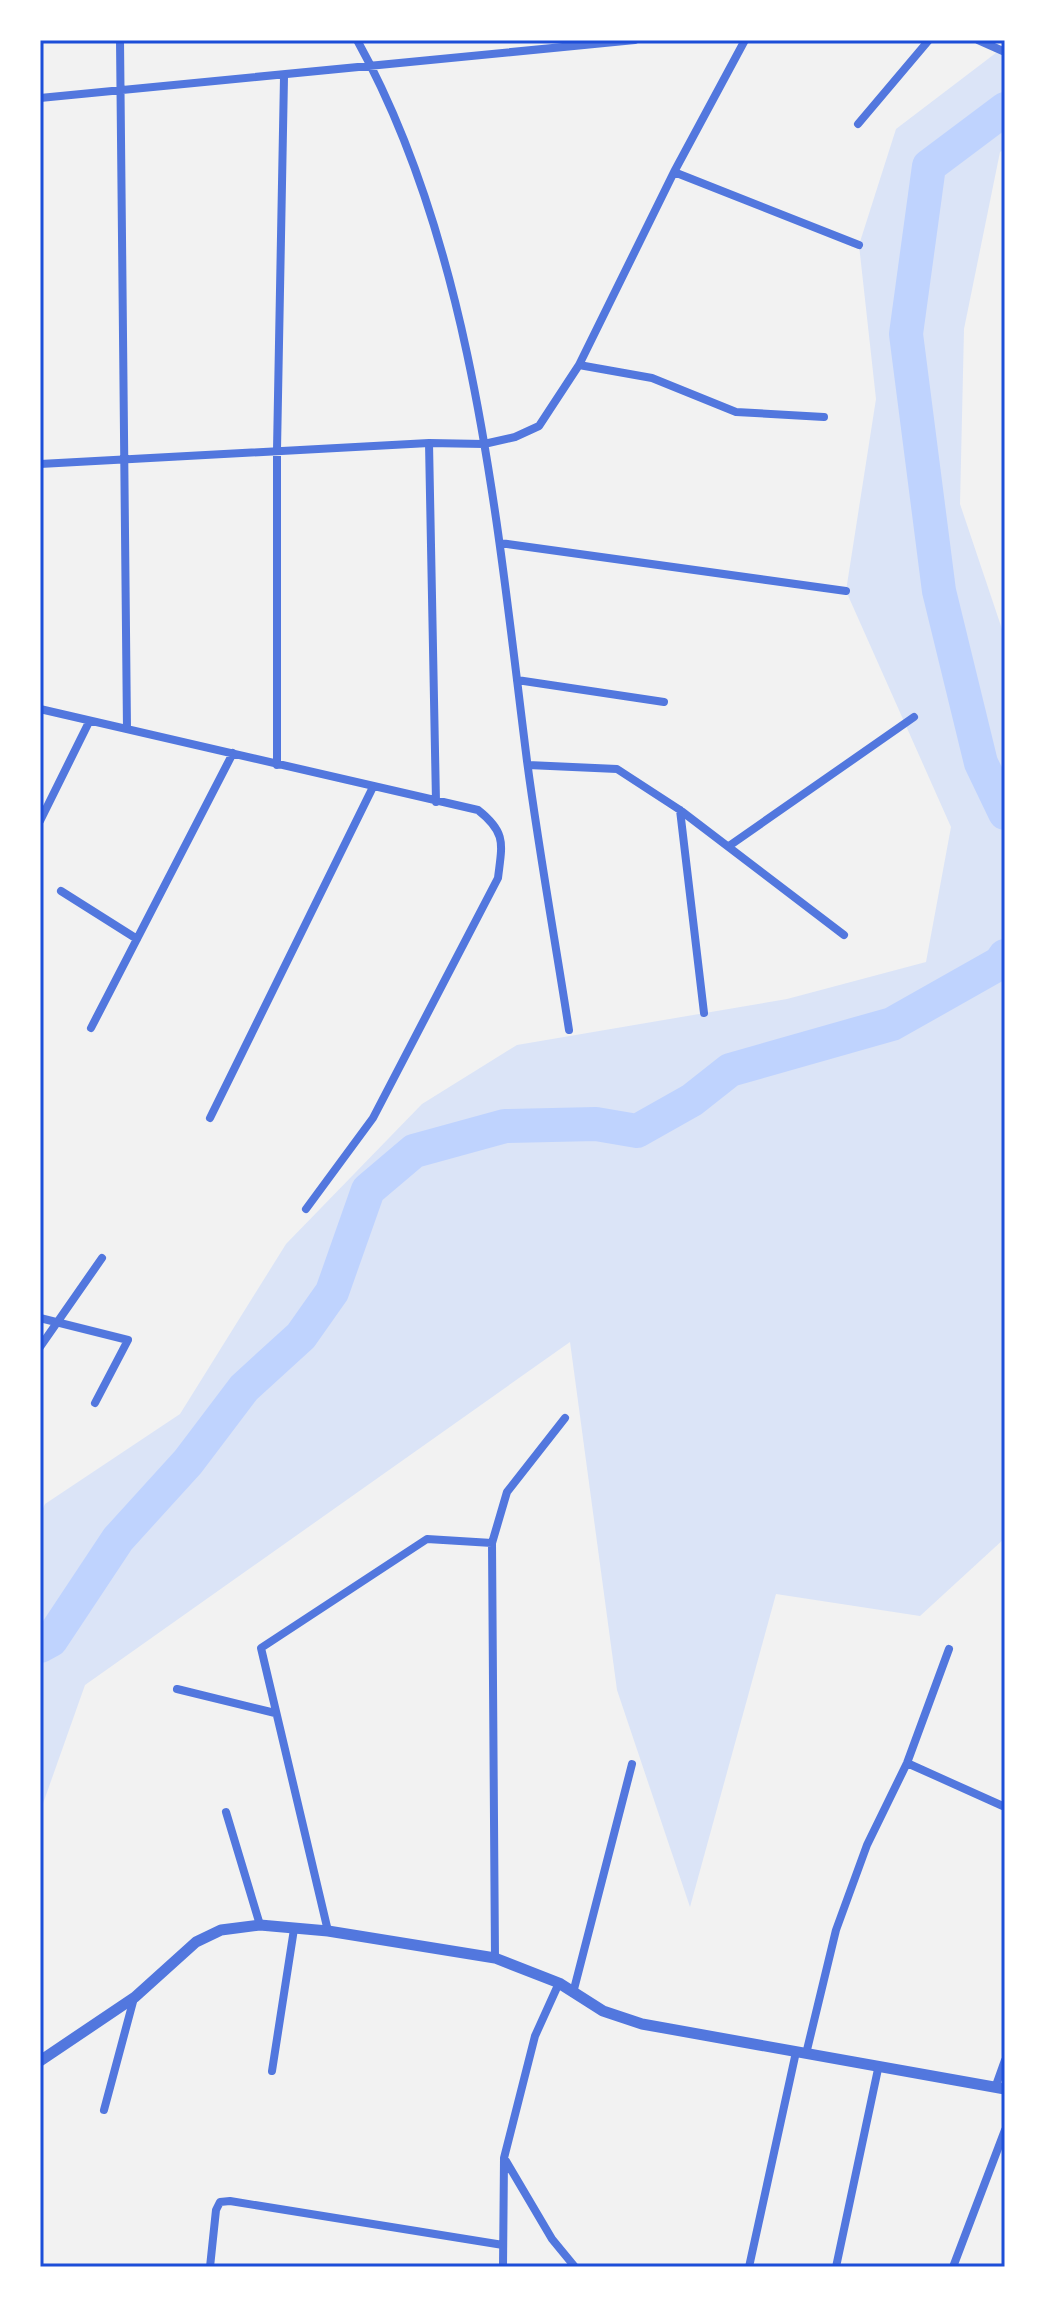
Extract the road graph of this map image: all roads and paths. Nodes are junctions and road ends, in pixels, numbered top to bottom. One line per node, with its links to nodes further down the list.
1 (120, 40): 10 (street)
2 (357, 40): 8 (street)
3 (635, 40): 8 (street)
4 (745, 40): 13 (street)
5 (929, 40): 12 (street)
6 (978, 40): 7 (street)
7 (1005, 52)
8 (371, 65): 9 (street); 18 (street)
9 (284, 77): 10 (street); 19 (street)
10 (119, 91): 11 (street); 20 (street)
11 (40, 98)
12 (858, 124)
13 (674, 172): 14 (street); 15 (street)
14 (859, 245)
15 (579, 365): 16 (street); 18 (street)
16 (824, 417)
17 (429, 443): 18 (street); 19 (street); 34 (street)
18 (484, 444): 22 (street)
19 (277, 450): 20 (street); 31 (street)
20 (125, 459): 21 (street); 29 (street)
21 (40, 464)
22 (500, 543): 23 (street); 24 (street)
23 (846, 591)
24 (517, 680): 25 (street); 32 (street)
25 (664, 702)
26 (40, 709): 28 (street)
27 (914, 717): 37 (street)
28 (89, 722): 29 (street); 36 (street)
29 (127, 729): 30 (street)
30 (233, 753): 31 (street); 40 (street)
31 (277, 765): 33 (street)
32 (528, 765): 35 (street); 43 (street)
33 (373, 787): 34 (street); 44 (street)
34 (436, 802): 45 (street)
35 (680, 810): 37 (street); 41 (street)
36 (40, 821)
37 (729, 846): 39 (street)
38 (61, 891): 40 (street)
39 (844, 935)
40 (137, 939): 42 (street)
41 (704, 1013)
42 (91, 1028)
43 (569, 1030)
44 (210, 1118)
45 (306, 1209)
46 (102, 1258): 48 (street)
47 (40, 1318): 48 (street)
48 (57, 1321): 49 (street); 50 (street)
49 (40, 1347)
50 (95, 1403)
51 (565, 1418): 52 (street)
52 (492, 1543): 55 (street); 63 (street)
53 (949, 1649): 56 (street)
54 (177, 1689): 55 (street)
55 (275, 1713): 62 (street)
56 (907, 1763): 58 (street); 67 (street)
57 (632, 1764): 65 (street)
58 (1005, 1807)
59 (226, 1812): 60 (street)
60 (260, 1925): 61 (street); 66 (street)
61 (294, 1929): 62 (street); 71 (street)
62 (328, 1931): 63 (street)
63 (495, 1958): 64 (street)
64 (559, 1983): 65 (street); 75 (street)
65 (573, 1993): 67 (street)
66 (135, 1997): 69 (street); 73 (street)
67 (801, 2053): 70 (street); 80 (street)
68 (1005, 2060): 72 (street)
69 (40, 2061)
70 (878, 2069): 72 (street); 81 (street)
71 (272, 2071)
72 (1000, 2088)
73 (104, 2110)
74 (1005, 2130): 82 (street)
75 (504, 2158): 76 (street); 79 (street)
76 (503, 2245): 77 (street); 78 (street)
77 (210, 2267)
78 (503, 2267)
79 (575, 2267)
80 (749, 2267)
81 (836, 2267)
82 (953, 2267)

